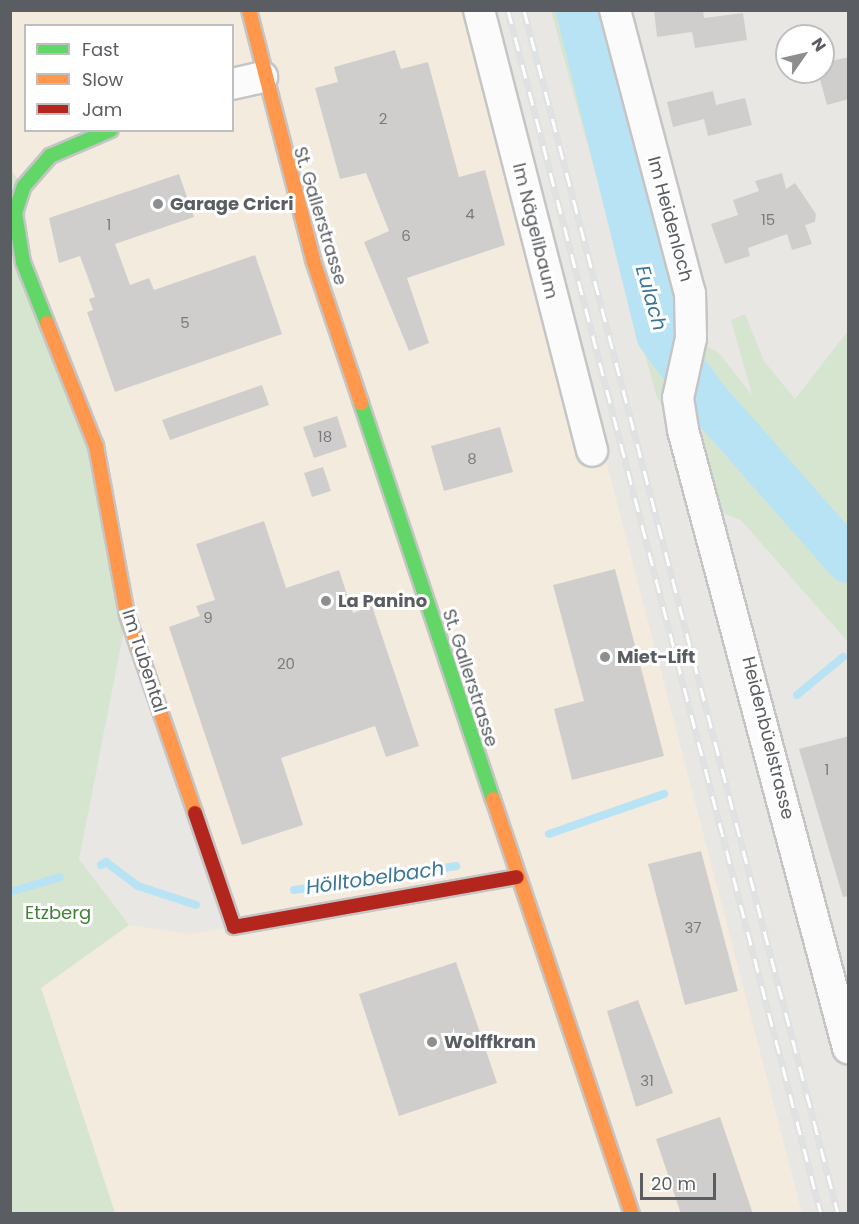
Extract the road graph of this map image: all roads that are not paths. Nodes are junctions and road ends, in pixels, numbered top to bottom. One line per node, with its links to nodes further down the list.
1 (249, 10): 4 (main road, St. Gallerstrasse)
2 (479, 10): 8 (street, Im Nägelibaum)
3 (615, 10): 7 (street, Im Heidenloch)
4 (262, 76): 5 (street); 9 (main road, St. Gallerstrasse)
5 (234, 83)
6 (106, 132): 9 (main road, Im Tubental)
7 (683, 430): 10 (street, Heidenbüelstrasse)
8 (592, 451)
9 (517, 877): 11 (main road, St. Gallerstrasse)
10 (849, 1048)
11 (632, 1214)

